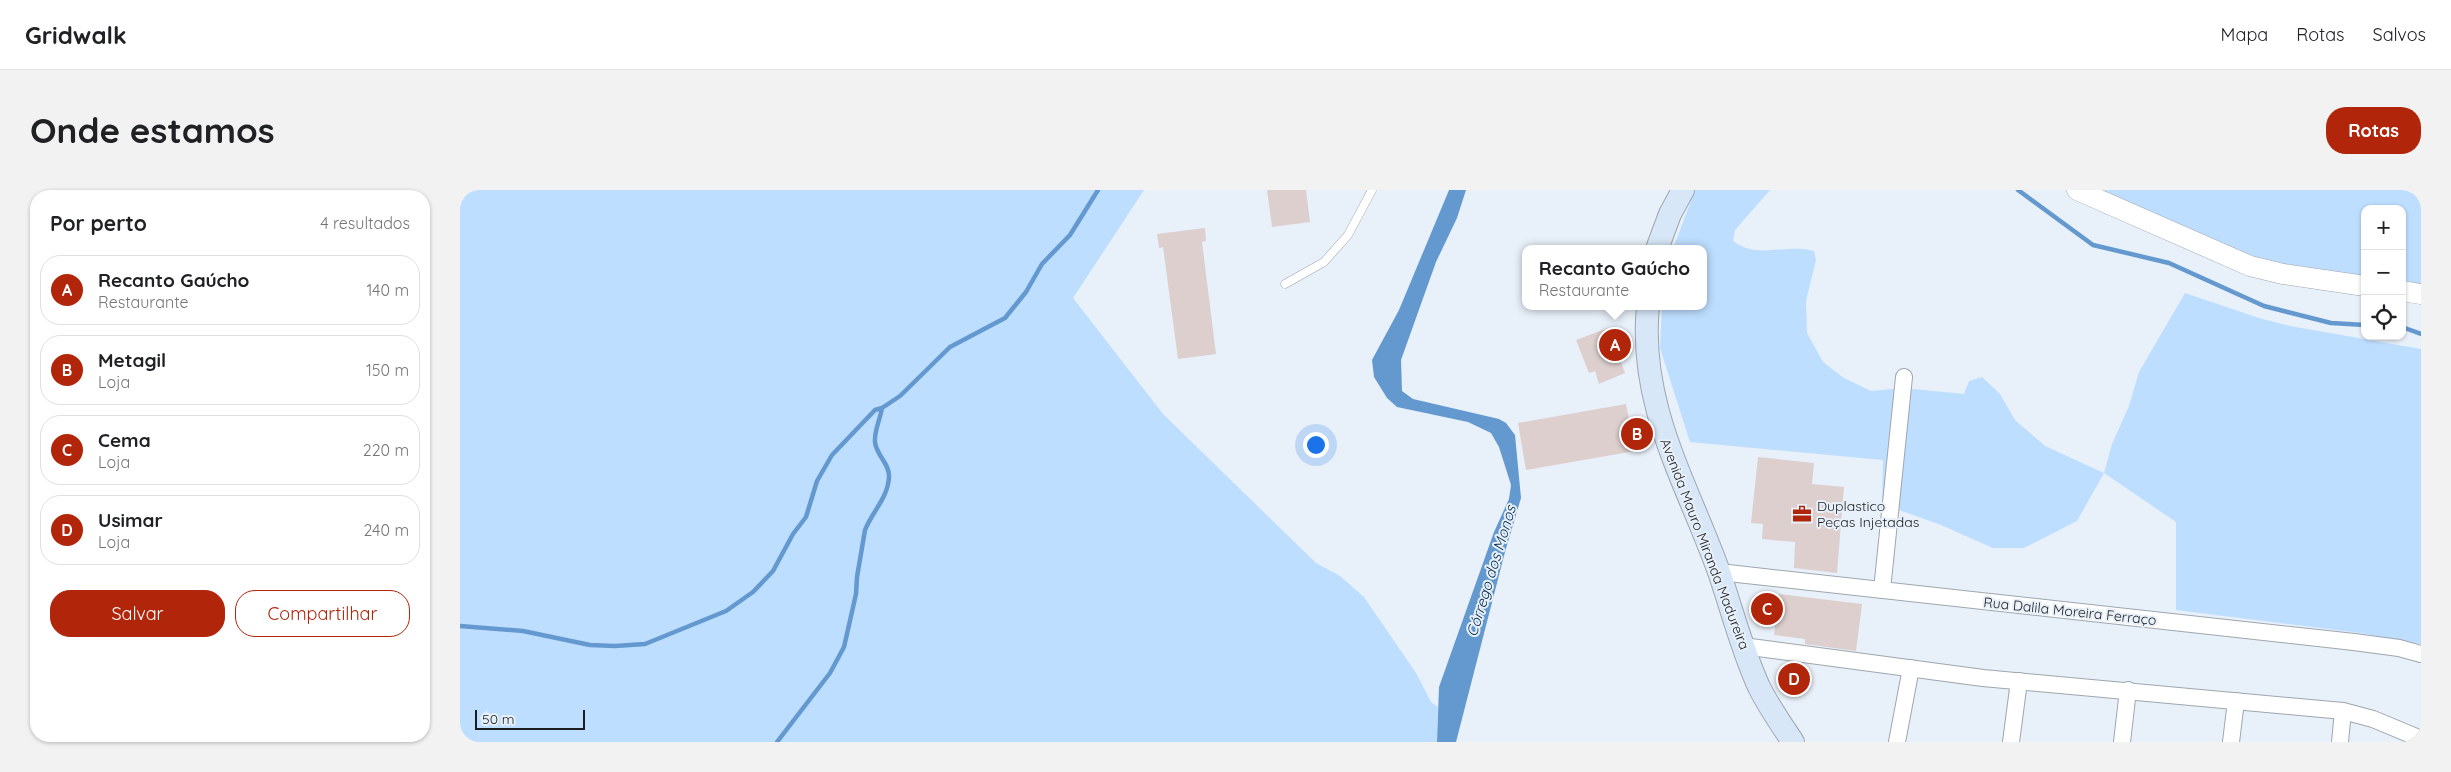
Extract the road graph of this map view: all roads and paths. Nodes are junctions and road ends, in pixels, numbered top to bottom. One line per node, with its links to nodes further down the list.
1 (1372, 190): 5 (lane)
2 (1683, 190): 4 (main road)
3 (2077, 190): 6 (street)
4 (1659, 245)
5 (1285, 284)
6 (2361, 285)
7 (2406, 292): 8 (street)
8 (2421, 294)
9 (1648, 310): 11 (main road, Avenida Mauro Miranda Madureira)
10 (1904, 377): 12 (street)
11 (1719, 572): 12 (street, Rua Dalila Moreira Ferraço); 13 (main road, Avenida Mauro Miranda Madureira)
12 (1882, 590): 14 (street, Rua Dalila Moreira Ferraço)
13 (1743, 646): 15 (street); 21 (main road, Avenida Mauro Miranda Madureira)
14 (2421, 654)
15 (1911, 668): 16 (street); 22 (street)
16 (2019, 681): 17 (street); 23 (street)
17 (2128, 690): 18 (street); 24 (street)
18 (2236, 701): 19 (street); 25 (street)
19 (2343, 712): 20 (street); 26 (street)
20 (2421, 739)
21 (1793, 742)
22 (1897, 742)
23 (2011, 742)
24 (2122, 742)
25 (2231, 742)
26 (2340, 742)

